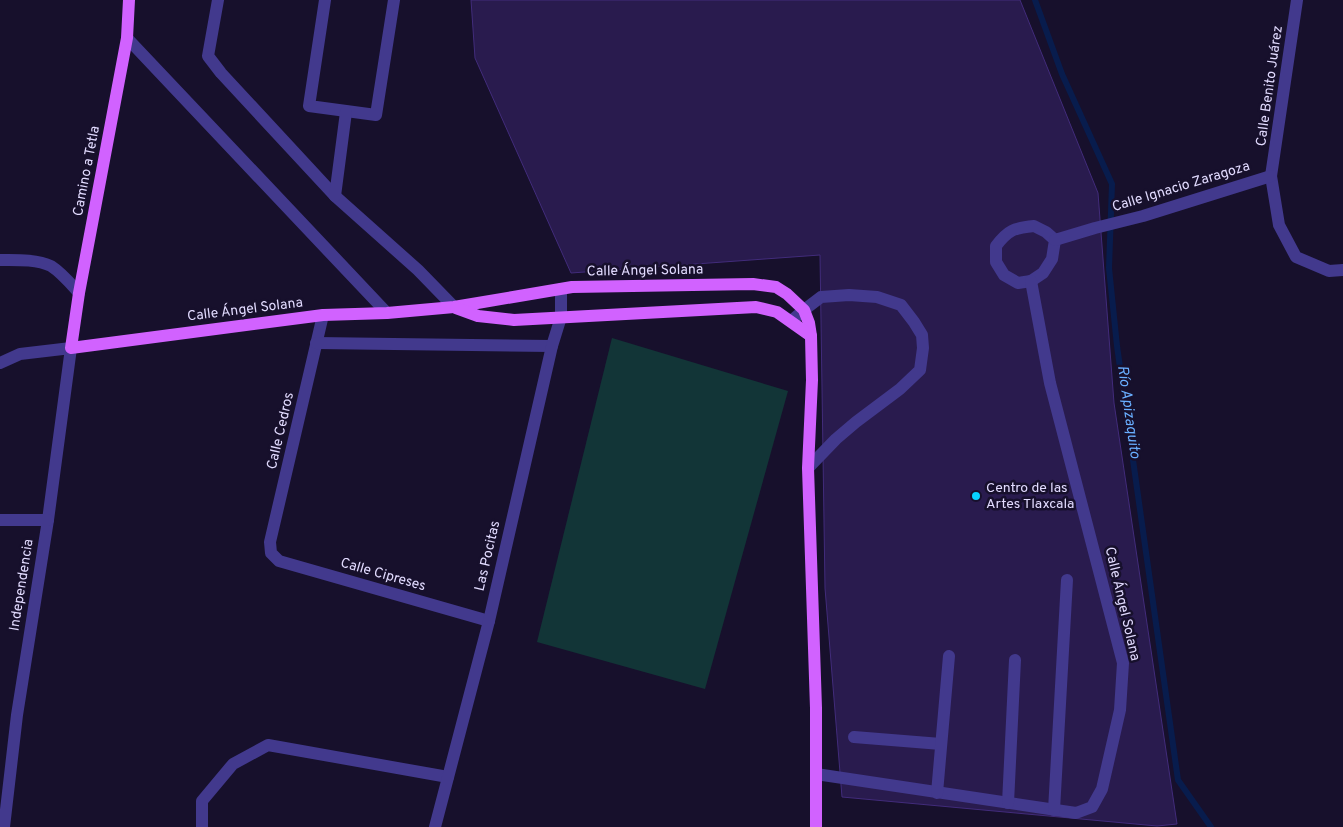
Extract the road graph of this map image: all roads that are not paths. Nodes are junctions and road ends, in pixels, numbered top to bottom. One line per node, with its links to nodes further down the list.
1 (129, 0): 6 (main road, Camino a Tetla)
2 (218, 0): 9 (street)
3 (325, 0): 7 (street)
4 (394, 0): 7 (street)
5 (1298, 0): 8 (street, Calle Benito Juárez)
6 (127, 38): 15 (main road, Camino a Tetla); 18 (street)
7 (346, 112): 9 (street)
8 (1272, 176): 10 (street, Calle Ignacio Zaragoza); 12 (street, Calle Ignacio Zaragoza)
9 (334, 196): 16 (street)
10 (1055, 240): 13 (street); 13 (street)
11 (0, 260): 15 (street)
12 (1343, 270)
13 (1031, 280): 41 (street, Calle Ángel Solana)
14 (561, 289): 16 (main road, Calle Ángel Solana); 17 (main road, Calle Ángel Solana); 20 (street, Las Pocitas)
15 (79, 293): 25 (main road, Camino a Tetla)
16 (454, 307): 18 (main road, Calle Ángel Solana); 20 (main road, Calle Ángel Solana)
17 (804, 310): 21 (street); 22 (main road); 27 (street)
18 (387, 313): 19 (main road, Calle Ángel Solana)
19 (323, 315): 23 (street, Calle Cedros); 25 (main road, Calle Ángel Solana)
20 (560, 317): 21 (main road, Calle Ángel Solana); 24 (street, Las Pocitas)
21 (791, 321): 22 (main road, Calle Ángel Solana)
22 (811, 336): 27 (main road)
23 (316, 343): 24 (street); 30 (street, Calle Cedros)
24 (552, 346): 32 (street, Las Pocitas)
25 (71, 348): 26 (street); 29 (street, Independencia)
26 (0, 363)
27 (808, 468): 37 (main road)
28 (0, 520): 29 (street)
29 (48, 520): 42 (street, Independencia)
30 (271, 553): 32 (street, Calle Cipreses)
31 (1067, 580): 41 (street)
32 (489, 621): 38 (street, Las Pocitas)
33 (949, 656): 36 (street)
34 (1015, 660): 40 (street)
35 (854, 738): 36 (street)
36 (941, 744): 39 (street)
37 (816, 774): 39 (street, Calle Ángel Solana); 45 (main road)
38 (448, 777): 43 (street); 44 (street, Las Pocitas)
39 (937, 792): 40 (street, Calle Ángel Solana)
40 (1008, 803): 41 (street, Calle Ángel Solana)
41 (1054, 810)
42 (4, 827)
43 (202, 827)
44 (435, 827)
45 (816, 827)

